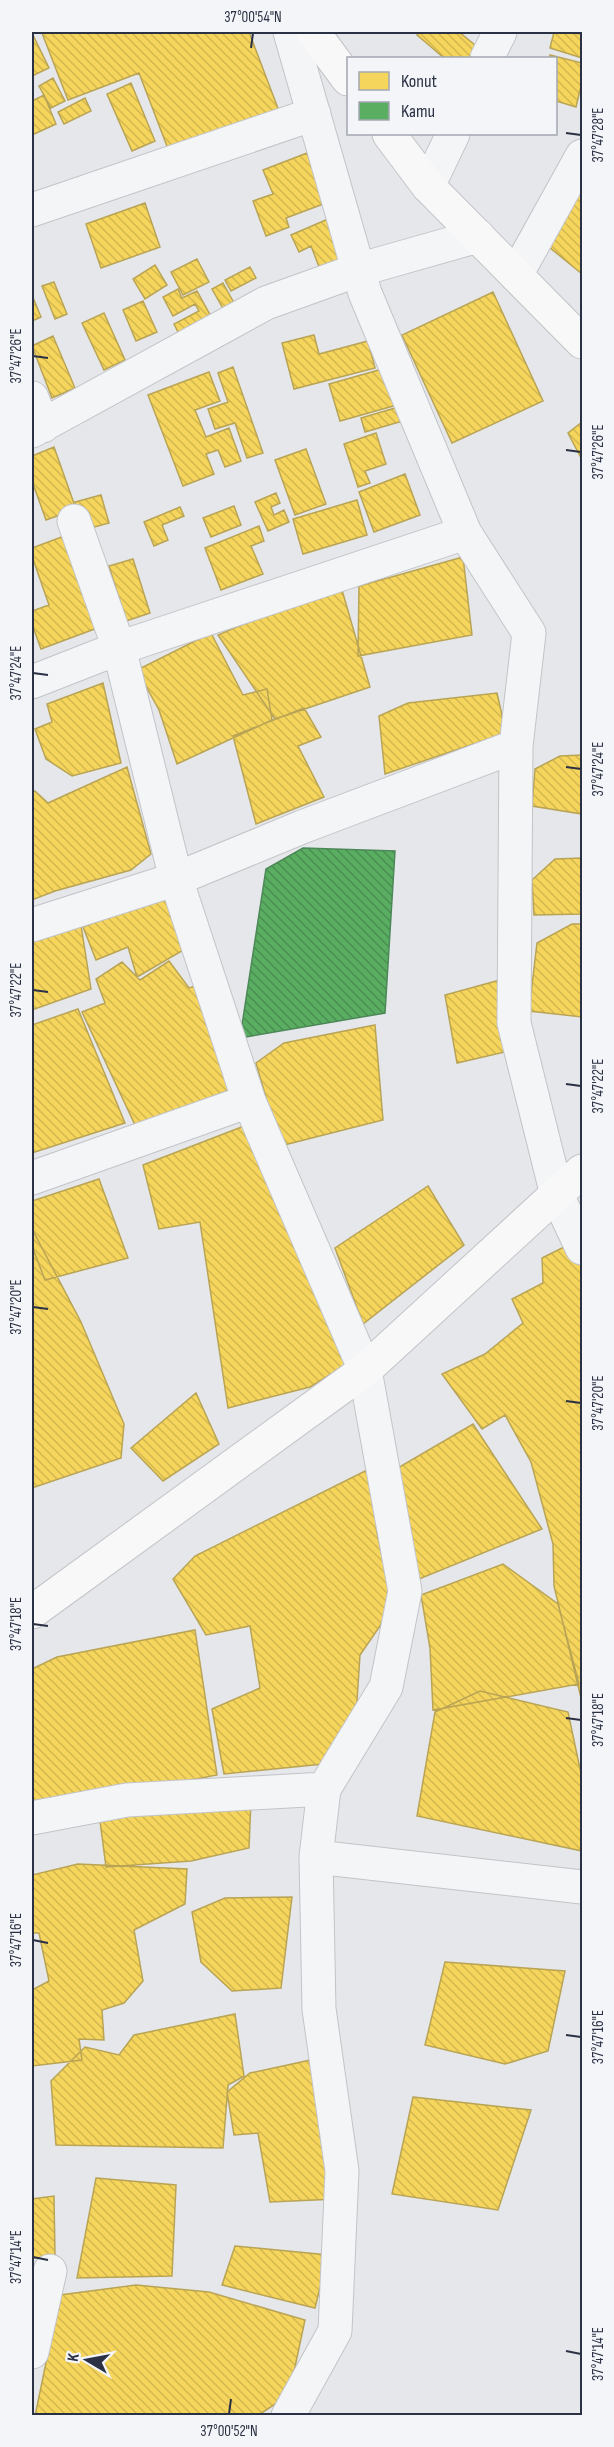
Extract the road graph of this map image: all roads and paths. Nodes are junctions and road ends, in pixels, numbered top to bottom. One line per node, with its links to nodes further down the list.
1 (290, 32): 6 (street)
2 (313, 32): 5 (main road)
3 (500, 32): 4 (street)
4 (488, 57)
5 (347, 79)
6 (314, 114): 11 (street); 13 (street)
7 (390, 135): 10 (main road)
8 (453, 135): 10 (street)
9 (582, 156): 14 (street)
10 (428, 186): 12 (main road)
11 (32, 210)
12 (478, 236): 13 (street); 14 (main road)
13 (358, 270): 16 (street); 18 (street)
14 (516, 274): 15 (main road)
15 (582, 342)
16 (35, 418)
17 (74, 521): 19 (street)
18 (465, 532): 19 (street); 21 (street)
19 (118, 648): 20 (street); 22 (street)
20 (32, 682)
21 (516, 746): 22 (street); 27 (street)
22 (176, 879): 23 (street); 24 (street)
23 (32, 924)
24 (249, 1101): 26 (street); 29 (street)
25 (582, 1171): 27 (main road)
26 (32, 1179)
27 (557, 1195): 28 (street); 29 (main road)
28 (582, 1248)
29 (365, 1370): 30 (main road); 31 (street)
30 (32, 1612)
31 (324, 1789): 32 (street); 33 (street)
32 (32, 1818)
33 (316, 1857): 34 (street); 37 (street)
34 (582, 1887)
35 (50, 2271): 36 (street)
36 (32, 2352)
37 (288, 2415)

